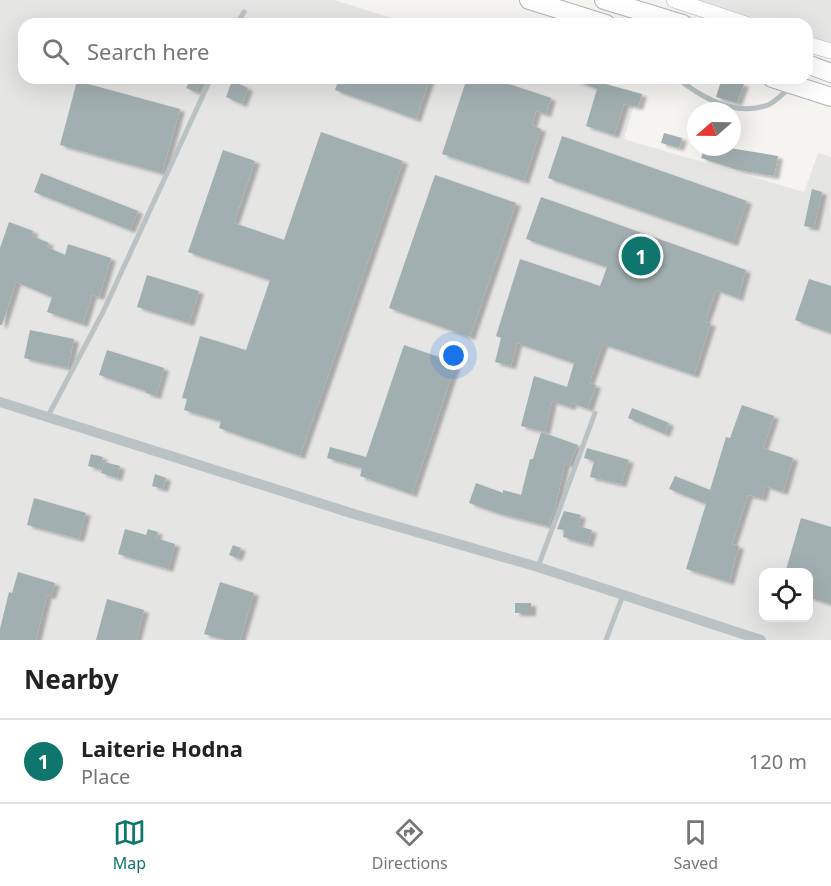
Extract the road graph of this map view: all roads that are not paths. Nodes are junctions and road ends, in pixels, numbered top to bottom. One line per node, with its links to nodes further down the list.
1 (529, 0): 6 (highway)
2 (674, 0): 9 (main road)
3 (606, 1): 7 (lane); 8 (highway)
4 (244, 12): 5 (lane)
5 (240, 18)
6 (585, 18)
7 (605, 18)
8 (663, 18)
9 (728, 18)
10 (813, 46): 11 (main road)
11 (831, 51)
12 (813, 66): 13 (highway)
13 (831, 73)
14 (208, 84): 21 (lane)
15 (685, 84): 16 (lane)
16 (791, 84)
17 (801, 84): 18 (highway)
18 (831, 97)
19 (0, 402): 21 (street)
20 (595, 413): 22 (lane)
21 (48, 416): 22 (street)
22 (538, 567): 23 (street)
23 (623, 595): 24 (lane); 25 (street)
24 (606, 640)
25 (760, 640)

